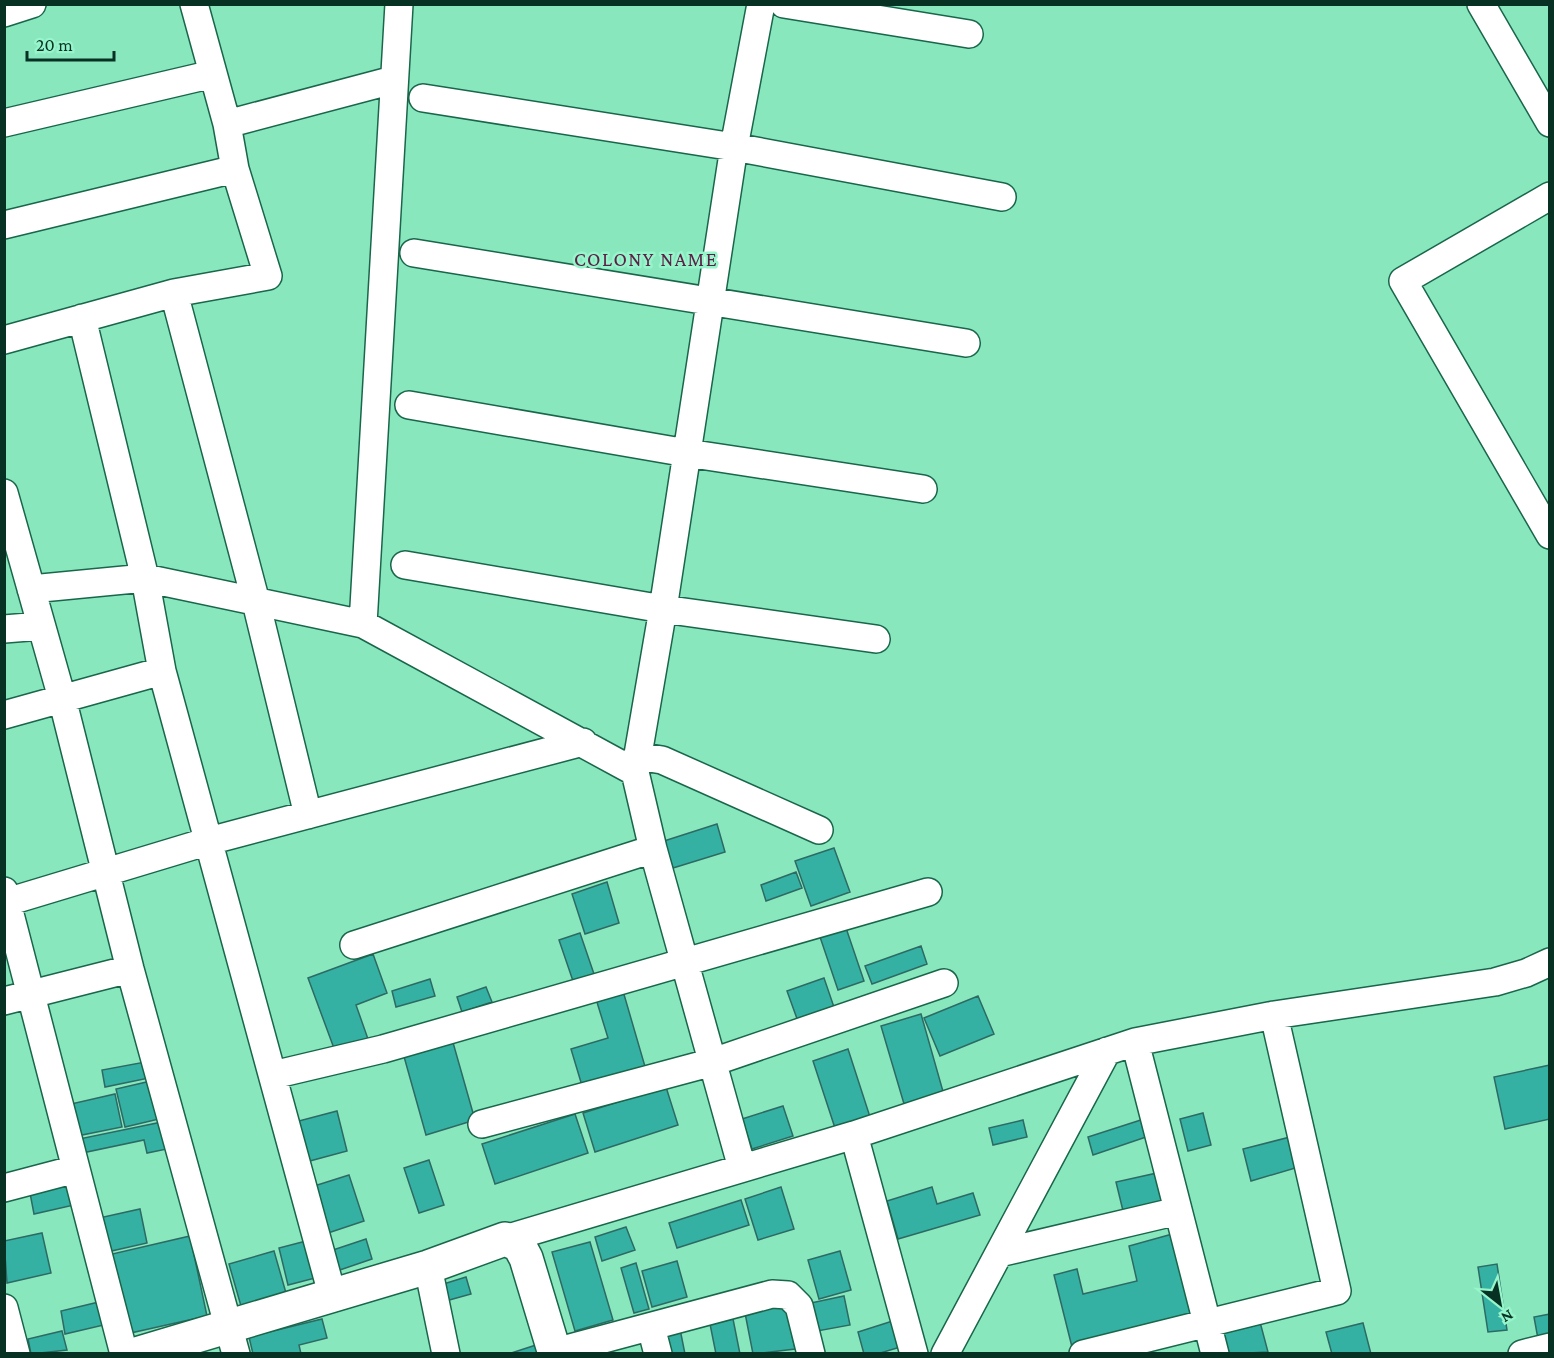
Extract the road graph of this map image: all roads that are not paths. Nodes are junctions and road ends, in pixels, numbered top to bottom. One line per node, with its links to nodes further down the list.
1 (32, 4): 7 (street)
2 (194, 4): 9 (street)
3 (399, 4): 10 (street)
4 (761, 4): 15 (street)
5 (784, 4): 8 (street)
6 (1481, 4): 13 (street)
7 (4, 13)
8 (969, 34)
9 (213, 74): 12 (street); 14 (street)
10 (393, 80): 14 (street); 36 (street)
11 (423, 98): 15 (street)
12 (4, 123)
13 (1550, 123)
14 (227, 124): 16 (street)
15 (734, 147): 18 (street); 22 (street)
16 (235, 169): 19 (street); 21 (street)
17 (1550, 196): 30 (street)
18 (1002, 197)
19 (4, 225)
20 (414, 254): 22 (street)
21 (174, 293): 23 (street); 34 (street)
22 (710, 302): 25 (street); 27 (street)
23 (82, 318): 24 (street); 32 (street)
24 (4, 340)
25 (966, 344)
26 (409, 405): 27 (street)
27 (687, 453): 28 (street); 35 (street)
28 (924, 489)
29 (4, 493): 33 (street)
30 (1550, 535)
31 (405, 565): 35 (street)
32 (145, 578): 33 (street); 34 (street); 40 (street)
33 (31, 590): 37 (street)
34 (256, 602): 36 (street); 45 (street)
35 (663, 609): 39 (street); 44 (street)
36 (363, 624): 43 (street)
37 (41, 626): 38 (street); 41 (street)
38 (4, 629)
39 (876, 639)
40 (162, 671): 41 (street); 47 (street)
41 (62, 698): 42 (street); 49 (street)
42 (4, 715)
43 (583, 742): 44 (street); 45 (street)
44 (636, 764): 46 (street); 48 (street)
45 (308, 815): 47 (street)
46 (819, 830)
47 (209, 841): 49 (street); 63 (street)
48 (653, 849): 52 (street); 53 (street)
49 (108, 873): 51 (street); 55 (street)
50 (928, 892): 53 (street)
51 (6, 896): 57 (street)
52 (354, 945)
53 (685, 960): 62 (street); 63 (street)
54 (1550, 962): 59 (street)
55 (130, 969): 57 (street); 77 (street)
56 (944, 983): 62 (street)
57 (32, 994): 58 (street); 67 (street)
58 (4, 1001)
59 (1274, 1015): 60 (street); 75 (street)
60 (1135, 1042): 61 (street); 69 (street)
61 (1107, 1051): 65 (street); 71 (street)
62 (713, 1062): 64 (street); 66 (street)
63 (273, 1075): 73 (street)
64 (482, 1124)
65 (854, 1136): 66 (street); 86 (street)
66 (742, 1168): 70 (street)
67 (76, 1169): 68 (street); 80 (street)
68 (4, 1188)
69 (1178, 1211): 71 (street); 75 (street)
70 (505, 1239): 72 (street); 83 (street)
71 (999, 1253): 87 (street)
72 (428, 1267): 73 (street); 82 (street)
73 (332, 1294): 77 (street)
74 (4, 1308): 79 (street)
75 (1207, 1323): 88 (street); 89 (street)
76 (651, 1327): 83 (street); 84 (street); 85 (street)
77 (232, 1339): 81 (street)
78 (1550, 1347): 90 (street)
79 (16, 1353)
80 (124, 1353)
81 (136, 1353)
82 (446, 1353)
83 (555, 1353)
84 (658, 1353)
85 (811, 1353)
86 (914, 1353)
87 (945, 1353)
88 (1083, 1353)
89 (1215, 1353)
90 (1522, 1353)

